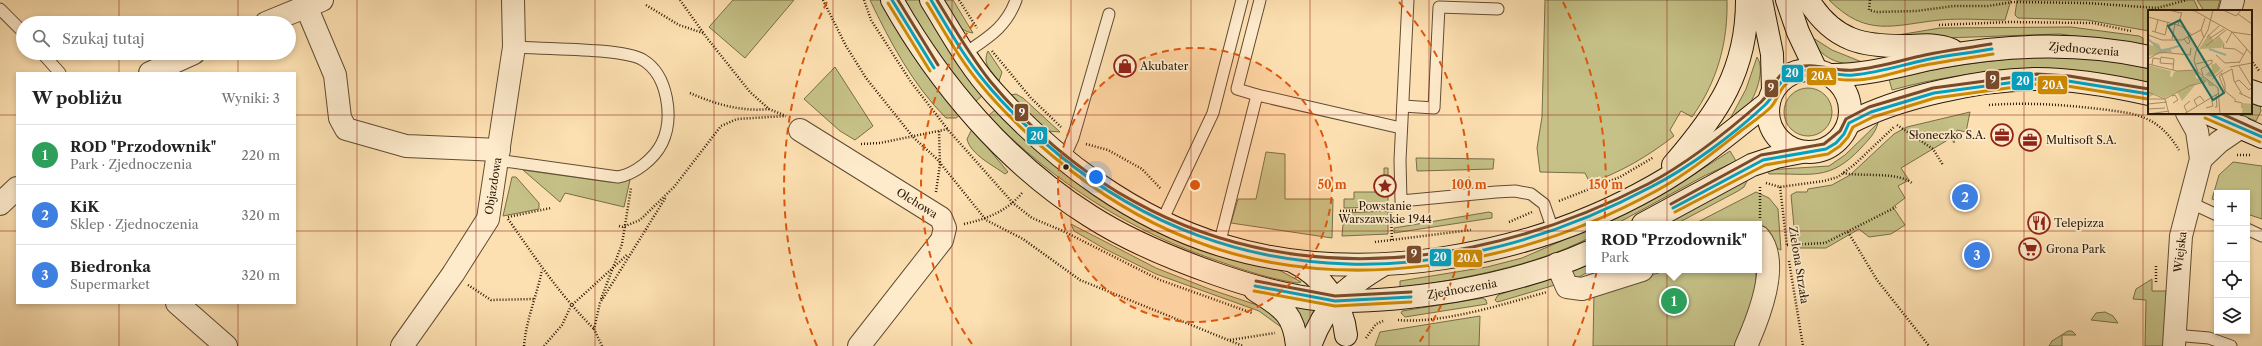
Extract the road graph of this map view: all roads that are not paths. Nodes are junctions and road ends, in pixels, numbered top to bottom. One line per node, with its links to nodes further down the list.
1 (513, 0): 20 (main road, Objazdowa)
2 (892, 0): 63 (main road, Zjednoczenia)
3 (932, 0): 21 (main road)
4 (1016, 0): 21 (lane)
5 (1242, 0): 51 (lane)
6 (1260, 0): 31 (lane)
7 (1408, 0): 34 (lane)
8 (1747, 0): 46 (main road)
9 (1761, 0): 33 (main road)
10 (1787, 0): 28 (main road)
11 (1808, 0): 22 (main road)
12 (2233, 0): 16 (main road)
13 (314, 3): 18 (main road); 43 (main road)
14 (1498, 8): 34 (lane)
15 (0, 9): 19 (lane)
16 (2230, 10)
17 (1109, 14): 45 (lane)
18 (283, 16)
19 (16, 25)
20 (514, 47): 43 (main road, Objazdowa); 43 (lane)
21 (964, 54): 45 (main road)
22 (1962, 54): 23 (main road, Zjednoczenia); 28 (main road, Zjednoczenia)
23 (2148, 57)
24 (48, 60): 26 (lane)
25 (176, 60): 27 (main road)
26 (59, 72)
27 (151, 72)
28 (1823, 72): 33 (main road); 38 (main road)
29 (2252, 90): 32 (main road)
30 (2148, 94): 38 (main road)
31 (1257, 95): 40 (lane); 57 (lane)
32 (2262, 95)
33 (1771, 96): 42 (main road); 46 (main road)
34 (1402, 106): 40 (lane)
35 (2188, 114): 44 (main road, Wiejska)
36 (2208, 114): 39 (main road)
37 (792, 121): 72 (main road, Olchowa)
38 (1849, 123): 42 (main road)
39 (2241, 127): 41 (main road); 44 (main road)
40 (1402, 128): 53 (lane)
41 (2258, 146)
42 (1802, 152): 52 (main road)
43 (498, 155): 71 (main road, Objazdowa)
44 (2191, 157): 48 (main road, Wiejska)
45 (1064, 158): 51 (main road)
46 (1654, 186): 53 (main road)
47 (16, 189): 49 (main road)
48 (2189, 202): 50 (lane); 69 (main road, Wiejska)
49 (0, 204)
50 (2214, 214)
51 (1162, 221): 57 (main road)
52 (1649, 221)
53 (1553, 230): 60 (main road)
54 (2250, 230): 55 (lane)
55 (2262, 236)
56 (1762, 238): 74 (main road)
57 (1219, 245): 59 (main road)
58 (1586, 253): 61 (main road, Zjednoczenia)
59 (1291, 260): 60 (main road); 64 (main road)
60 (1384, 264): 64 (main road)
61 (1557, 264): 62 (main road); 65 (main road, Zjednoczenia)
62 (1633, 273)
63 (1246, 284): 64 (main road, Zjednoczenia); 67 (main road)
64 (1335, 300): 65 (main road, Zjednoczenia); 68 (main road); 73 (main road)
65 (1376, 300): 68 (main road)
66 (178, 304): 70 (main road)
67 (1288, 341)
68 (1344, 341)
69 (2174, 341): 75 (lane)
70 (226, 346)
71 (402, 346)
72 (859, 346)
73 (1310, 346)
74 (1746, 346)
75 (2231, 346)

